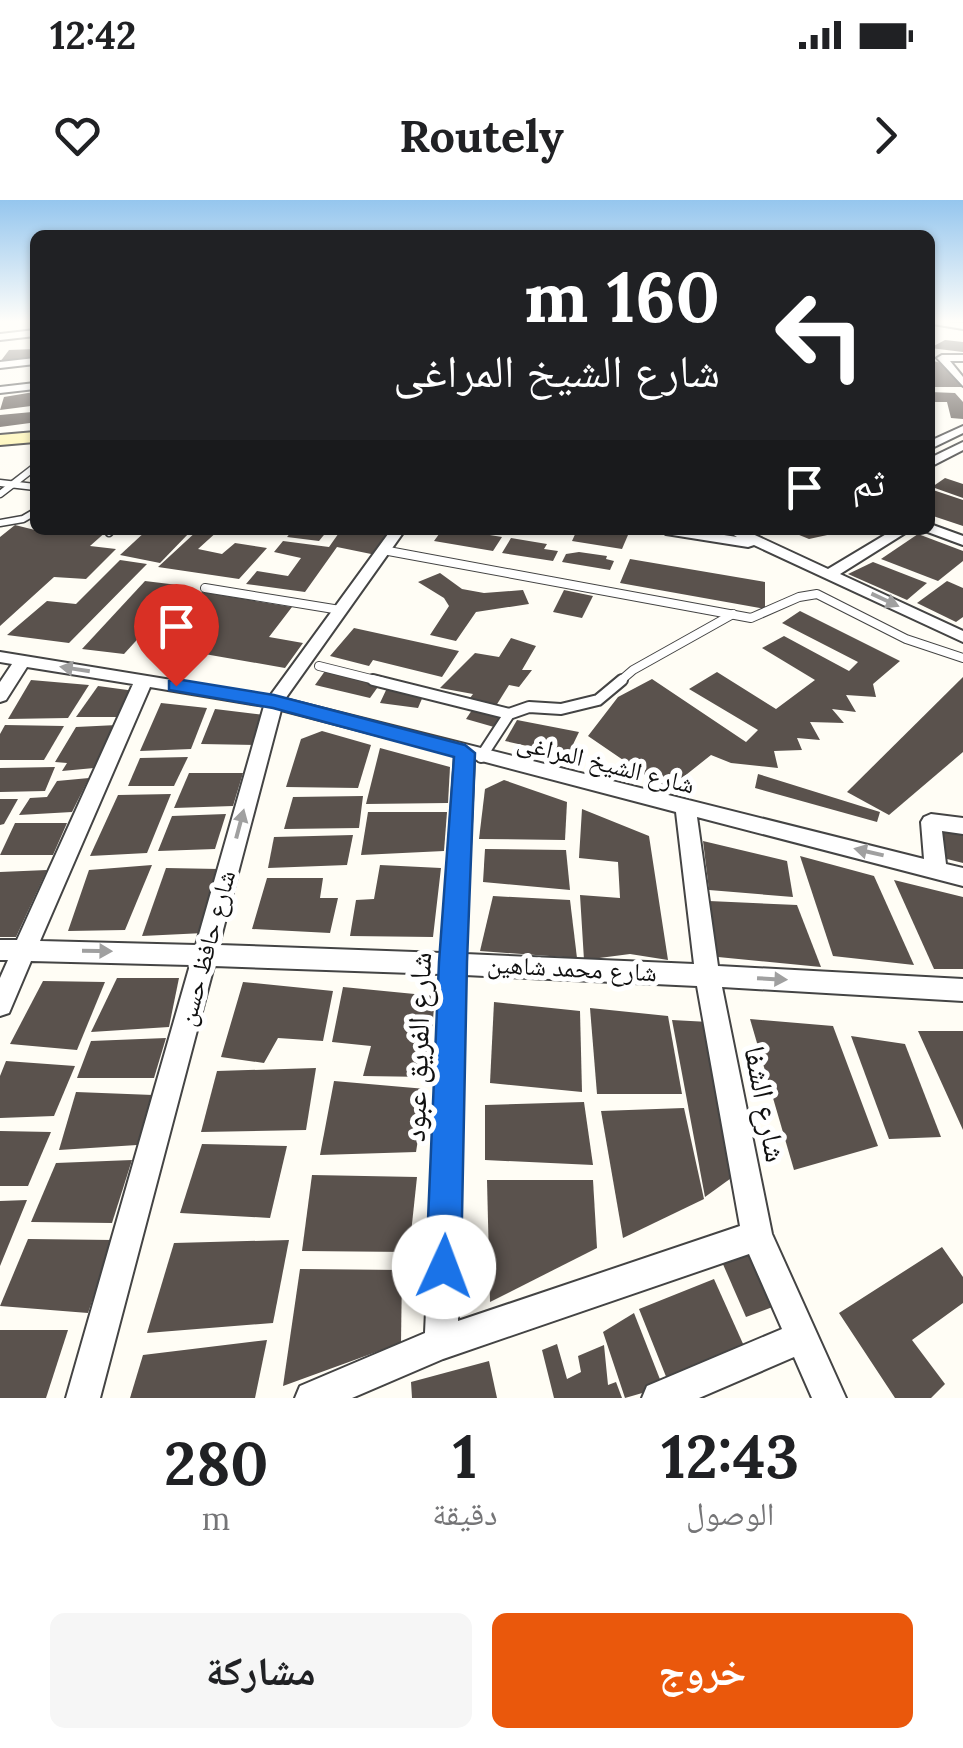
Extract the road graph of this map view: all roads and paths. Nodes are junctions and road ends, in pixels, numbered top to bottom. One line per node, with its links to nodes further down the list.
1 (30, 387): 2 (street)
2 (0, 390)
3 (30, 426): 5 (main road)
4 (963, 429): 7 (street)
5 (1, 435): 6 (main road)
6 (30, 437)
7 (935, 443)
8 (963, 445): 9 (street)
9 (956, 454)
10 (30, 464): 12 (lane)
11 (30, 471): 13 (lane)
12 (1, 484): 13 (lane)
13 (12, 484): 14 (lane); 15 (lane)
14 (30, 486)
15 (0, 494)
16 (30, 515): 17 (lane)
17 (0, 523)
18 (935, 530): 23 (street)
19 (394, 535): 25 (street, شارع حافظ حسن)
20 (697, 535): 24 (street)
21 (743, 535): 24 (street)
22 (895, 535): 26 (street)
23 (963, 541)
24 (766, 546): 26 (street)
25 (383, 550): 28 (street, شارع حافظ حسن); 29 (lane)
26 (830, 574): 30 (street, one-way to 30)
27 (205, 588): 28 (lane)
28 (340, 610): 37 (street, شارع حافظ حسن)
29 (734, 614): 32 (lane); 38 (lane)
30 (963, 637)
31 (0, 656): 33 (street, شارع الشيخ المراغى)
32 (963, 658)
33 (23, 660): 35 (street, شارع الشيخ المراغى, one-way to 33); 36 (street)
34 (319, 666): 38 (lane)
35 (144, 680): 37 (street, شارع الشيخ المراغى); 45 (street)
36 (0, 696)
37 (274, 702): 39 (street, شارع الشيخ المراغى); 46 (street, شارع حافظ حسن, one-way to 37)
38 (508, 714): 39 (lane)
39 (473, 755): 40 (street, شارع الشيخ المراغى); 47 (street, شارع الفريق عبود)
40 (686, 809): 42 (street, شارع الشيخ المراغى, one-way to 40); 48 (street, شارع الشفا)
41 (963, 826): 42 (street)
42 (936, 867): 43 (street, شارع الشيخ المراغى)
43 (963, 877)
44 (0, 950): 45 (street, شارع محمد شاهين)
45 (26, 950): 46 (street, شارع محمد شاهين, one-way to 46); 50 (street)
46 (205, 952): 47 (street, شارع محمد شاهين); 54 (street, شارع حافظ حسن)
47 (453, 962): 48 (street, شارع محمد شاهين); 53 (street, شارع الفريق عبود)
48 (707, 975): 49 (street, شارع محمد شاهين, one-way to 49); 51 (street, شارع الشفا)
49 (963, 990)
50 (0, 1005)
51 (757, 1236): 52 (street, شارع الشفا); 53 (street)
52 (801, 1338): 56 (street); 57 (street, شارع الشفا)
53 (441, 1343): 55 (street)
54 (83, 1398)
55 (312, 1398)
56 (659, 1398)
57 (829, 1398)

